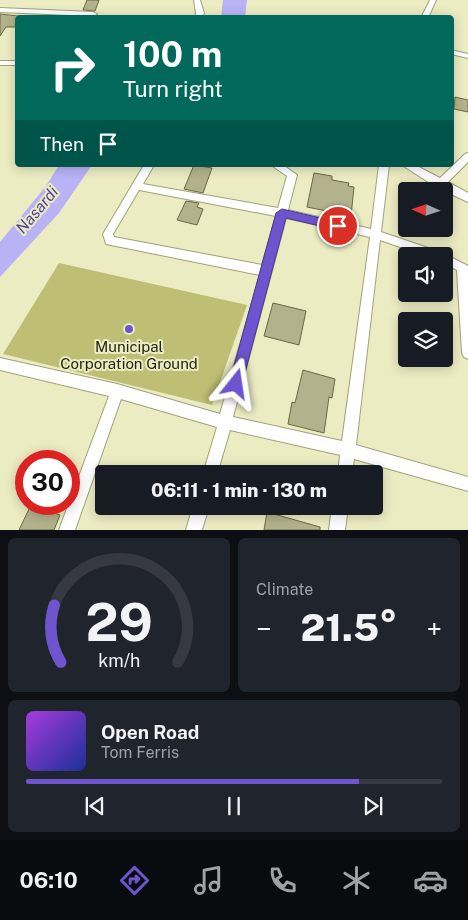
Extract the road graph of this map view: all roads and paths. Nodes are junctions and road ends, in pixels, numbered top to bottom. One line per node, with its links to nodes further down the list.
1 (197, 0): 5 (street)
2 (433, 0): 6 (street)
3 (0, 10): 4 (street)
4 (93, 14)
5 (199, 15)
6 (426, 15)
7 (454, 53): 8 (street)
8 (468, 56)
9 (0, 63): 10 (street)
10 (15, 63)
11 (468, 156): 17 (street)
12 (148, 167): 18 (street)
13 (279, 167): 21 (street)
14 (384, 167): 22 (street)
15 (410, 167): 16 (street)
16 (437, 182)
17 (442, 182)
18 (136, 186): 21 (street); 26 (street)
19 (453, 190): 20 (street)
20 (468, 198)
21 (282, 213): 22 (street); 26 (street)
22 (375, 234): 23 (street); 31 (street)
23 (413, 247)
24 (453, 262): 25 (street)
25 (465, 268): 27 (street)
26 (266, 271): 30 (street)
27 (468, 353)
28 (0, 364): 29 (street)
29 (117, 391): 30 (street); 37 (street)
30 (226, 422): 31 (street); 32 (street)
31 (348, 450): 33 (street); 34 (street)
32 (213, 465)
33 (346, 465)
34 (468, 484)
35 (198, 515): 38 (street)
36 (339, 515): 39 (street)
37 (67, 530)
38 (194, 530)
39 (337, 530)

